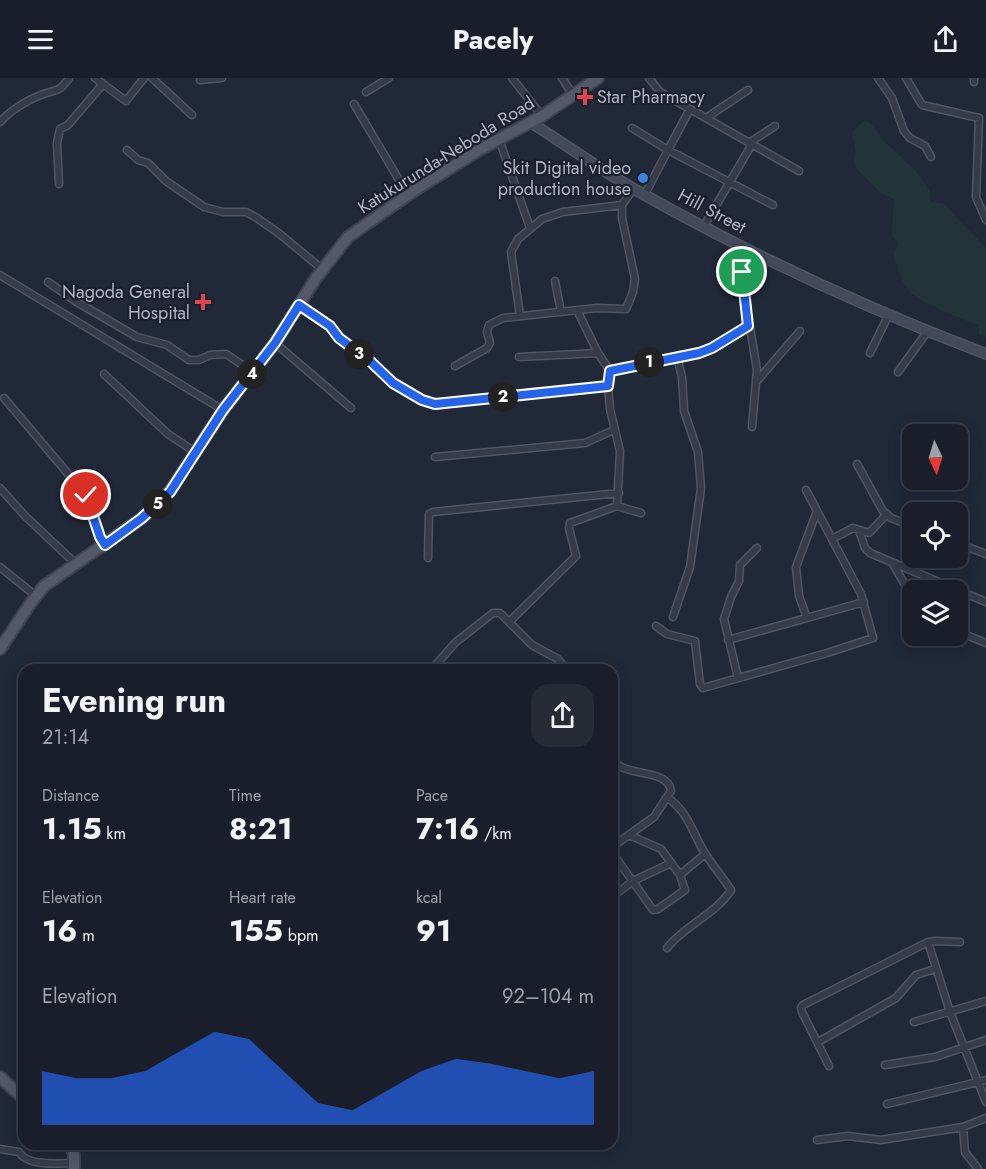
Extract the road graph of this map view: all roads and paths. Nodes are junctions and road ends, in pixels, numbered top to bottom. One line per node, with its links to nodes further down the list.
1 (69, 78): 23 (street)
2 (95, 78): 14 (street)
3 (144, 78): 14 (street)
4 (152, 78): 20 (street)
5 (222, 78): 13 (street)
6 (389, 78): 16 (street)
7 (512, 78): 21 (street)
8 (562, 78): 17 (street)
9 (598, 78): 17 (main road, Katukurunda-Neboda Road)
10 (649, 78): 19 (street)
11 (878, 78): 31 (street)
12 (906, 78): 40 (street)
13 (200, 80)
14 (103, 84): 34 (street)
15 (748, 90): 22 (street)
16 (366, 92)
17 (575, 94): 21 (main road, Katukurunda-Neboda Road)
18 (354, 104): 37 (street)
19 (690, 109): 22 (street); 30 (street)
20 (192, 115)
21 (542, 116): 24 (main road, Katukurunda-Neboda Road)
22 (706, 118): 28 (street)
23 (0, 122)
24 (530, 122): 27 (main road, Katukurunda-Neboda Road); 35 (main road, Hill Street)
25 (775, 126): 28 (street)
26 (632, 128): 30 (street)
27 (500, 139): 37 (main road, Katukurunda-Neboda Road); 42 (street)
28 (751, 143): 32 (street); 33 (street)
29 (127, 150): 44 (street)
30 (668, 150): 33 (street); 36 (street)
31 (931, 157)
32 (799, 171)
33 (728, 183): 39 (street); 41 (street)
34 (59, 184)
35 (634, 188): 36 (main road, Hill Street); 38 (street)
36 (645, 194): 41 (main road, Hill Street)
37 (408, 195): 44 (main road, Katukurunda-Neboda Road)
38 (622, 205): 42 (street); 49 (street)
39 (773, 205)
40 (986, 220)
41 (704, 226): 43 (main road, Hill Street)
42 (530, 228): 51 (street)
43 (736, 243): 52 (main road, Hill Street); 53 (street)
44 (322, 269): 48 (main road, Katukurunda-Neboda Road)
45 (0, 275): 71 (street)
46 (555, 281): 50 (street)
47 (48, 282): 65 (street)
48 (299, 305): 56 (main road, Katukurunda-Neboda Road); 68 (street)
49 (578, 310): 50 (street); 57 (street)
50 (561, 312): 51 (street)
51 (520, 316): 62 (street)
52 (888, 316): 55 (main road, Hill Street); 58 (street)
53 (748, 326): 61 (street); 67 (street)
54 (800, 331): 67 (street)
55 (927, 332): 59 (main road, Hill Street); 64 (street)
56 (275, 343): 65 (main road, Katukurunda-Neboda Road); 70 (street)
57 (598, 353): 60 (street); 63 (street)
58 (870, 353)
59 (986, 354)
60 (519, 357)
61 (677, 357): 63 (street); 99 (street)
62 (455, 366)
63 (610, 371): 68 (street)
64 (898, 372)
65 (253, 373): 71 (main road, Katukurunda-Neboda Road)
66 (104, 374): 74 (street)
67 (757, 382): 72 (street)
68 (608, 386): 73 (street)
69 (4, 398): 87 (street)
70 (351, 408)
71 (223, 410): 74 (main road, Katukurunda-Neboda Road)
72 (752, 427)
73 (614, 430): 75 (street); 79 (street)
74 (195, 452): 87 (main road, Katukurunda-Neboda Road)
75 (435, 457)
76 (857, 464): 83 (street)
77 (0, 488): 93 (street)
78 (806, 490): 81 (street)
79 (618, 493): 80 (street); 91 (street)
80 (617, 506): 82 (street); 101 (street)
81 (817, 511): 86 (street); 100 (street)
82 (641, 513)
83 (887, 514): 84 (street); 85 (street)
84 (902, 522)
85 (859, 530): 86 (street); 92 (street)
86 (832, 539): 97 (street)
87 (105, 545): 93 (main road, Katukurunda-Neboda Road)
88 (968, 547): 90 (street)
89 (758, 548): 104 (street)
90 (986, 554)
91 (428, 558)
92 (892, 563): 95 (street); 98 (street)
93 (76, 564): 96 (main road, Katukurunda-Neboda Road)
94 (0, 567): 96 (street)
95 (902, 580)
96 (36, 596): 106 (main road, Katukurunda-Neboda Road)
97 (864, 602): 100 (street); 109 (street)
98 (986, 602)
99 (673, 617)
100 (807, 618): 104 (street)
101 (509, 622): 107 (street); 108 (street)
102 (656, 626): 109 (street)
103 (968, 637): 105 (street)
104 (728, 640): 109 (street)
105 (986, 644)
106 (0, 650)
107 (436, 664)
108 (562, 664)
109 (738, 678)
110 (618, 765): 111 (street)
111 (667, 797): 112 (street); 114 (street)
112 (629, 835): 113 (street); 116 (street)
113 (618, 843)
114 (705, 854): 117 (street); 122 (street)
115 (618, 860): 118 (street)
116 (670, 863): 117 (street); 118 (street)
117 (680, 875): 118 (street)
118 (633, 881): 119 (street)
119 (618, 892)
120 (928, 942): 121 (street); 123 (street); 128 (street)
121 (960, 942)
122 (667, 948)
123 (935, 969): 125 (street); 128 (street)
124 (986, 1001): 125 (street)
125 (950, 1012): 126 (street); 129 (street)
126 (914, 1022)
127 (986, 1040): 129 (street)
128 (818, 1042): 131 (street)
129 (965, 1046): 130 (street); 134 (street)
130 (885, 1065)
131 (829, 1066)
132 (0, 1077): 135 (main road)
133 (986, 1080): 134 (street)
134 (977, 1082): 136 (street); 137 (street)
135 (18, 1094)
136 (986, 1102)
137 (887, 1104)
138 (986, 1118): 139 (street)
139 (963, 1127): 140 (street); 144 (street)
140 (817, 1140)
141 (0, 1149): 143 (street)
142 (72, 1150): 143 (main road)
143 (74, 1166)
144 (978, 1169)

